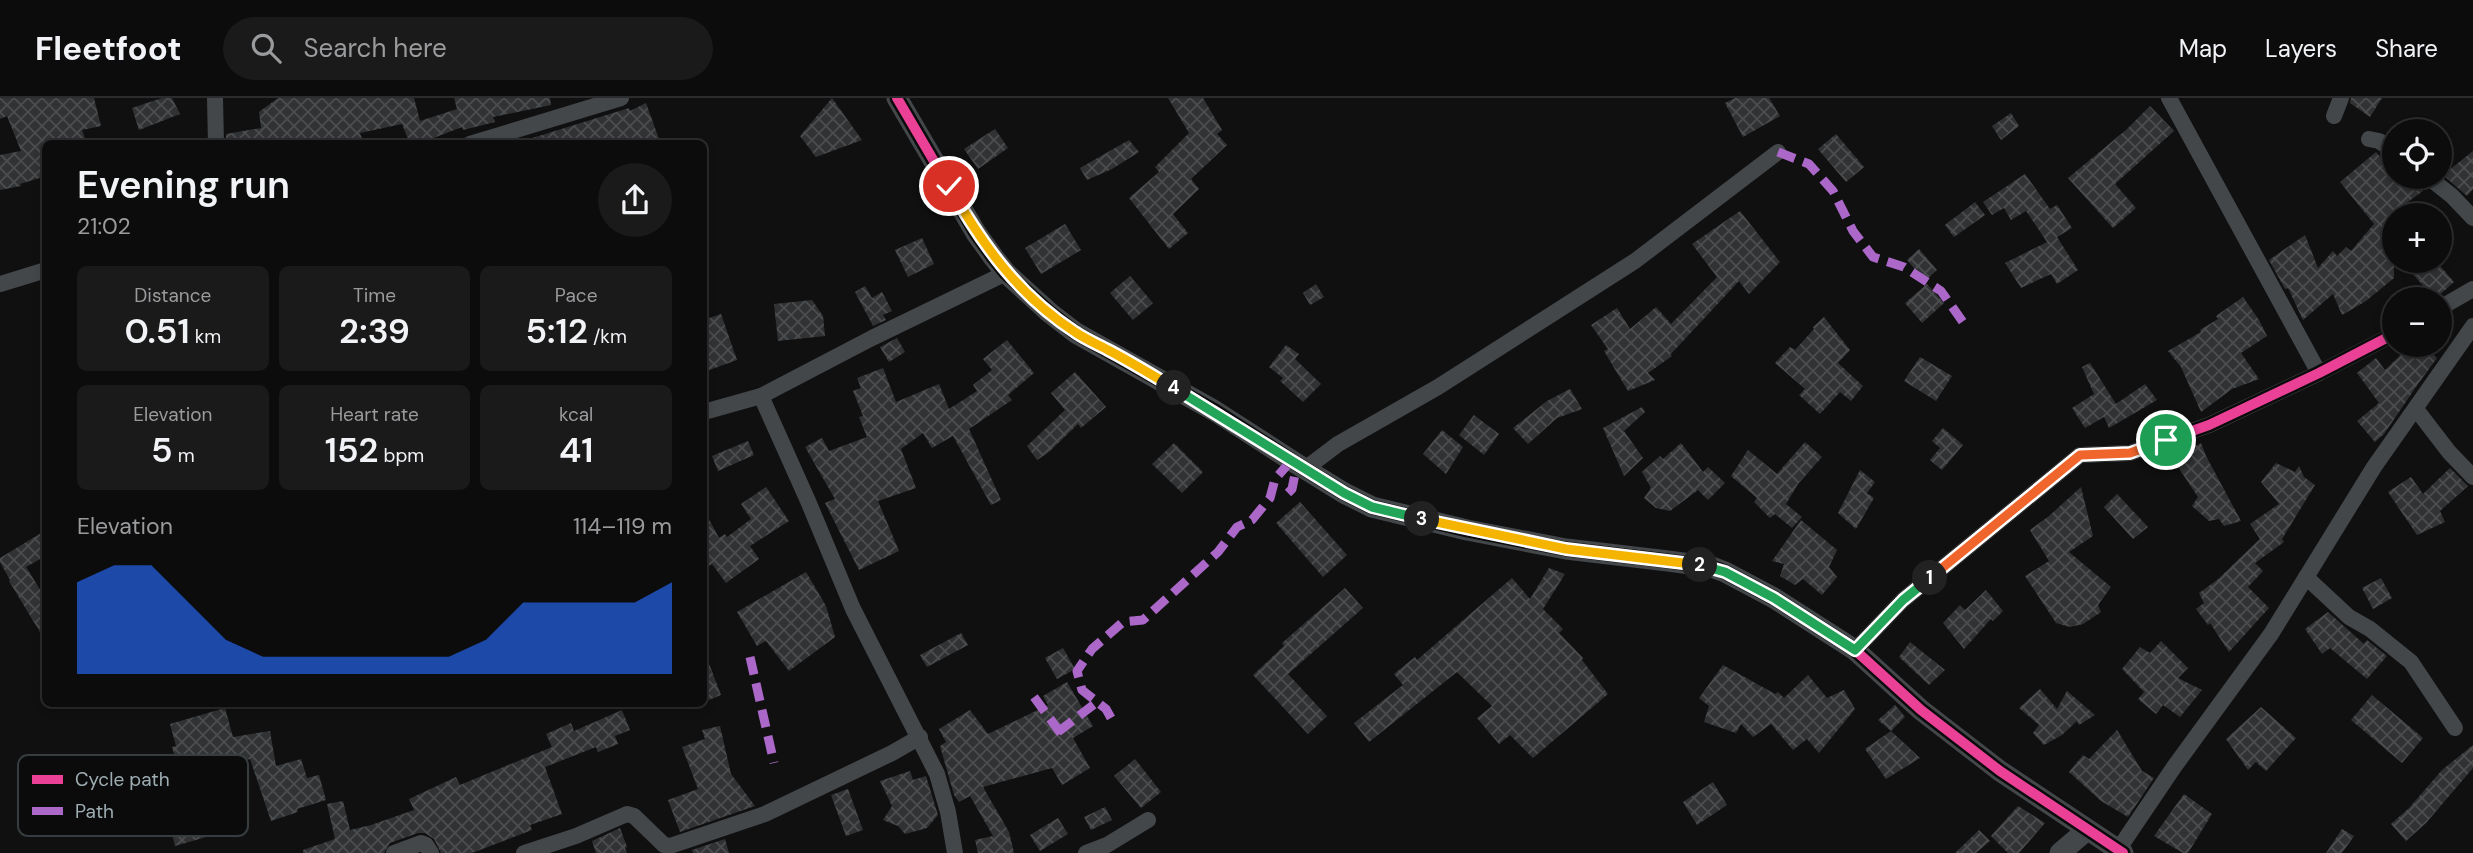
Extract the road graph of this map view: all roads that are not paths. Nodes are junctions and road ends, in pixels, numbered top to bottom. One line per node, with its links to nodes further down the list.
1 (215, 98): 8 (street)
2 (621, 98): 9 (street)
3 (897, 98): 15 (street)
4 (2169, 98): 21 (street)
5 (2341, 98): 6 (street)
6 (2334, 116)
7 (2369, 139): 10 (street)
8 (216, 140)
9 (483, 140)
10 (2382, 143)
11 (1778, 152): 25 (street)
12 (2443, 189): 13 (street)
13 (2473, 218)
14 (42, 271): 16 (street)
15 (1006, 273): 22 (street); 25 (street)
16 (0, 284)
17 (2473, 289): 18 (street)
18 (2452, 301)
19 (2473, 326): 23 (street)
20 (2382, 340): 21 (street)
21 (2319, 373): 28 (street)
22 (761, 396): 24 (street); 30 (street)
23 (2416, 409): 26 (street); 27 (street)
24 (707, 411)
25 (1305, 469): 28 (street)
26 (2473, 477)
27 (2306, 577): 29 (street); 33 (street)
28 (1855, 650): 32 (street)
29 (2455, 728)
30 (920, 737): 36 (street); 37 (street)
31 (1148, 820): 38 (street)
32 (2087, 830): 33 (street); 39 (street)
33 (2120, 852)
34 (394, 853): 35 (street)
35 (431, 853)
36 (524, 853)
37 (955, 853)
38 (1086, 853)
39 (2060, 853)

